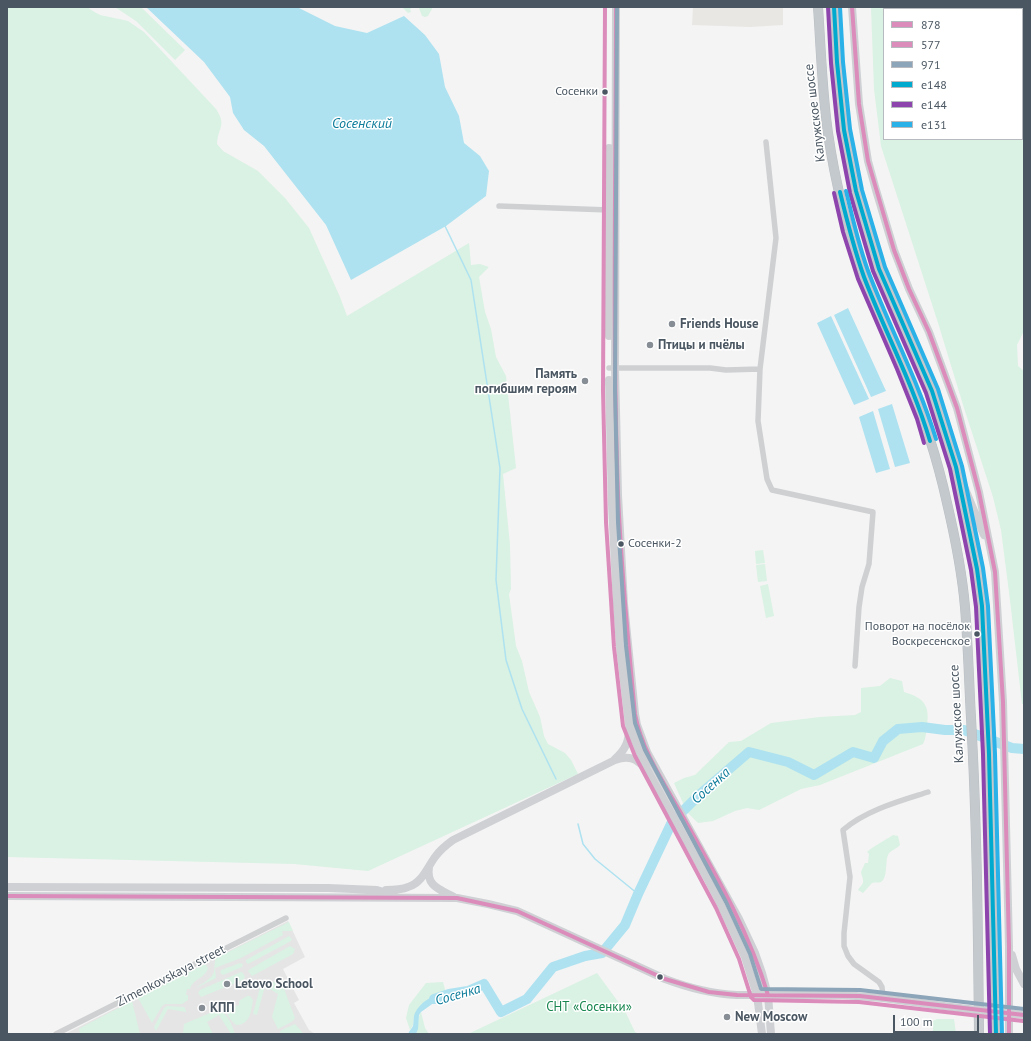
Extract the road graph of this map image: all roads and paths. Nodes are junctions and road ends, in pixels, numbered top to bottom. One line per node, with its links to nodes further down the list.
1 (611, 7): 8 (main road)
2 (616, 7): 9 (main road)
3 (818, 7): 36 (highway, Калужское шоссе)
4 (834, 7): 11 (highway, Калужское шоссе)
5 (852, 7): 12 (main road)
6 (766, 142): 10 (street)
7 (499, 206): 8 (street)
8 (609, 210): 9 (main road)
9 (612, 368): 10 (street); 14 (main road); 18 (main road)
10 (760, 368): 13 (street)
11 (956, 467): 12 (main road); 37 (highway, Калужское шоссе)
12 (992, 557): 27 (main road)
13 (855, 666)
14 (629, 725): 15 (main road); 16 (main road)
15 (615, 760): 16 (main road); 20 (main road)
16 (648, 771): 18 (main road)
17 (928, 792): 31 (street)
18 (669, 801): 19 (main road)
19 (692, 841): 29 (main road); 30 (main road)
20 (429, 867): 22 (main road); 25 (main road)
21 (7, 887): 22 (main road)
22 (377, 890): 24 (main road)
23 (7, 896): 24 (main road)
24 (405, 898): 25 (main road)
25 (457, 898): 29 (main road)
26 (286, 918): 33 (street, Zimenkovskaya street)
27 (1009, 946): 28 (main road); 38 (main road)
28 (1024, 984)
29 (756, 995): 30 (main road); 34 (main road)
30 (768, 995): 31 (main road); 35 (main road)
31 (882, 998): 32 (main road, bridge)
32 (1024, 1015)
33 (56, 1034)
34 (762, 1034)
35 (771, 1034)
36 (980, 1034)
37 (996, 1034)
38 (1009, 1034)

